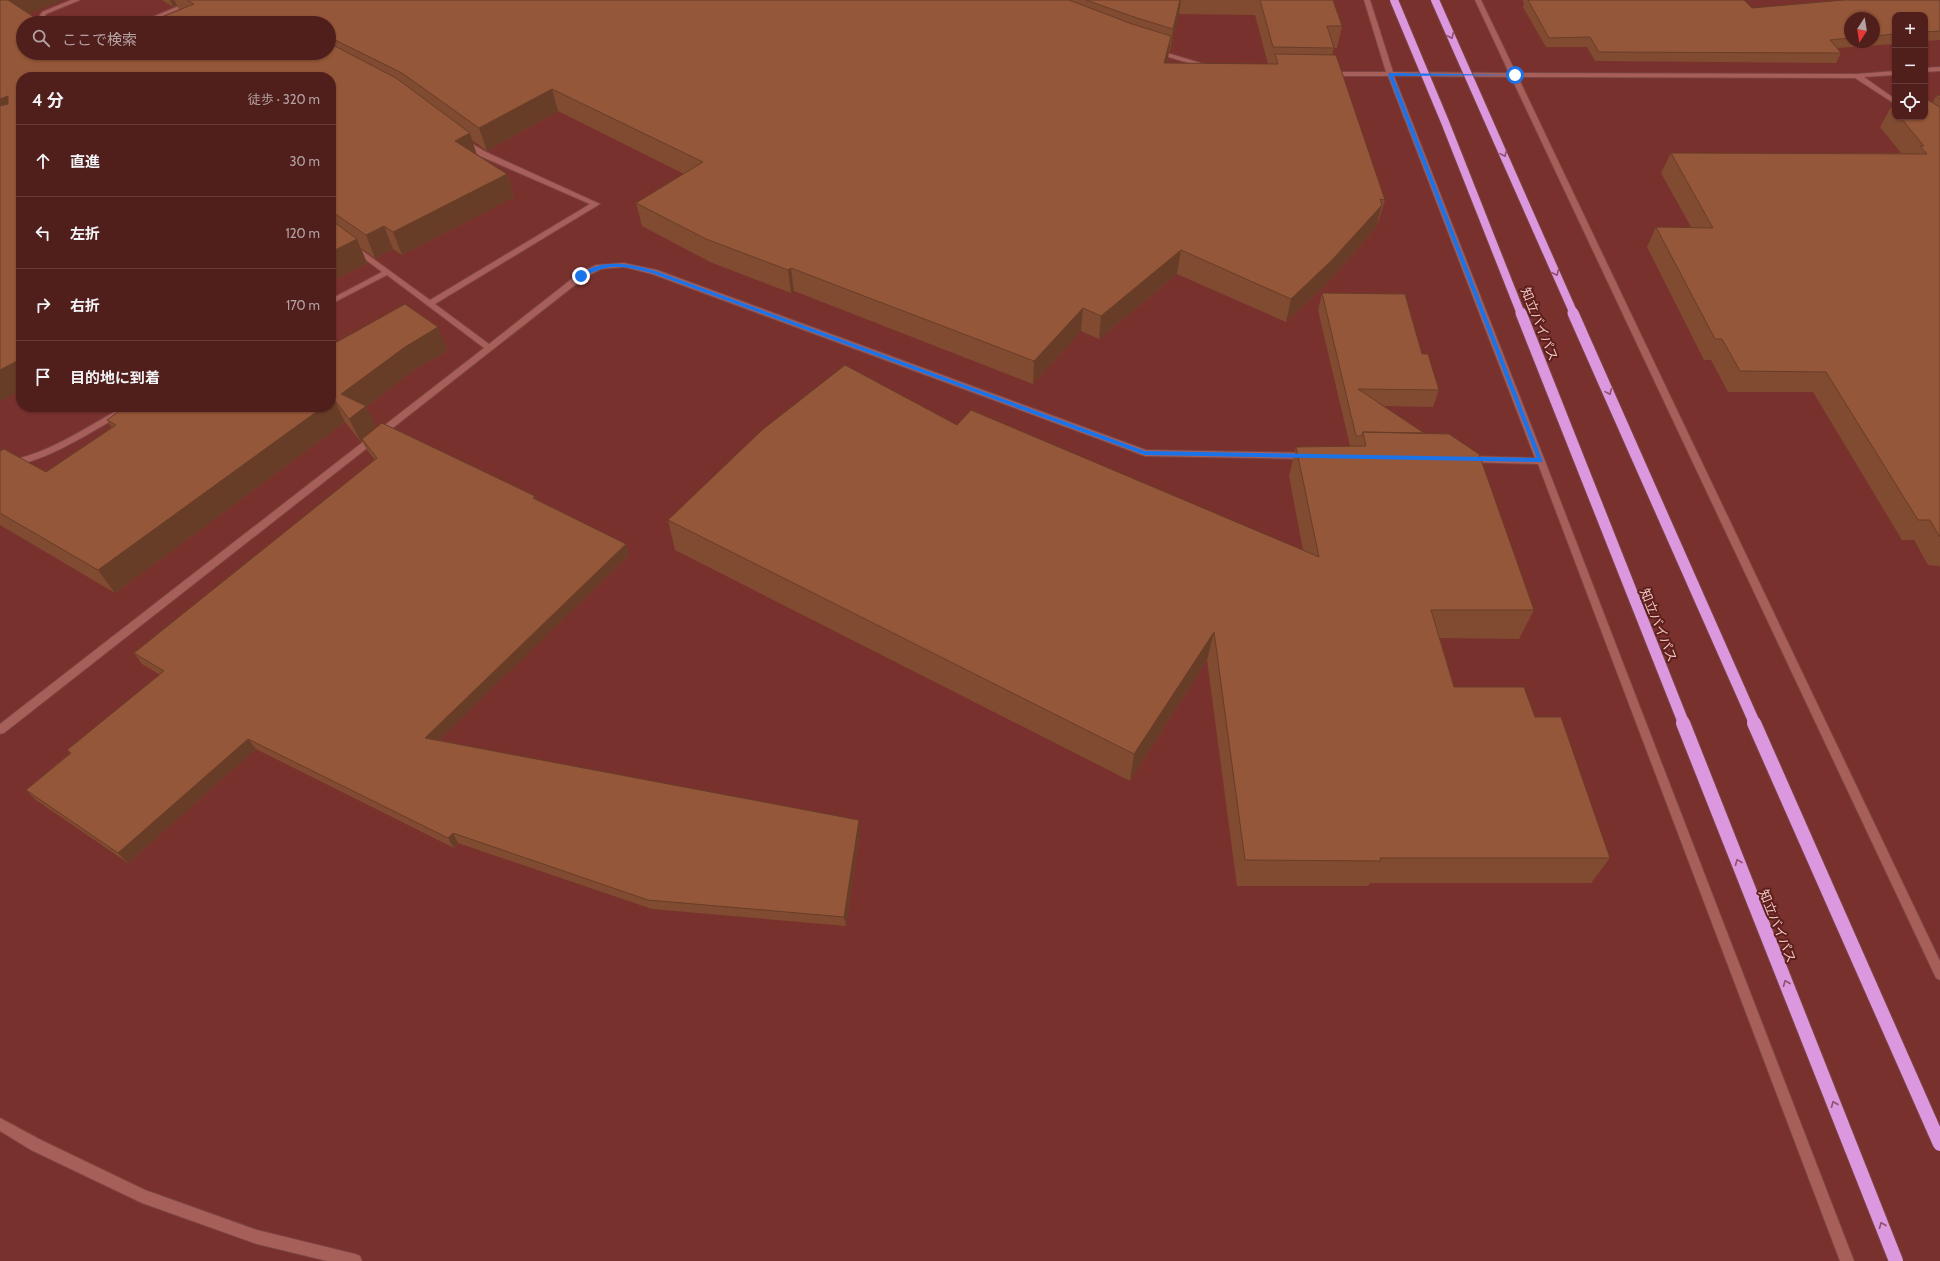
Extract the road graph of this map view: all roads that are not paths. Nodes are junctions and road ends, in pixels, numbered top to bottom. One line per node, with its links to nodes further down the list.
1 (77, 0): 7 (street)
2 (198, 0): 8 (street)
3 (1367, 0): 15 (street)
4 (1394, 0): 36 (highway, 知立バイパス, one-way to 4, bridge)
5 (1435, 0): 33 (highway, one-way to 33, bridge)
6 (1478, 0): 16 (street)
7 (42, 16)
8 (158, 16)
9 (1149, 49): 10 (street)
10 (1214, 68)
11 (1940, 69): 12 (street)
12 (1928, 70)
13 (1892, 73): 17 (street)
14 (1321, 74): 15 (street)
15 (1390, 74): 16 (street); 28 (street)
16 (1515, 75): 17 (street); 31 (street)
17 (1856, 76): 18 (street)
18 (1892, 100)
19 (458, 136): 23 (street)
20 (336, 234): 21 (street)
21 (387, 272): 22 (street); 23 (street)
22 (336, 299)
23 (429, 304): 24 (street)
24 (488, 347): 26 (street); 30 (street)
25 (120, 412): 29 (street)
26 (1319, 456)
27 (1454, 459): 28 (street)
28 (1541, 461): 35 (street)
29 (0, 465)
30 (0, 730)
31 (1940, 974)
32 (0, 1124): 34 (street)
33 (1940, 1144)
34 (354, 1261)
35 (1847, 1261)
36 (1896, 1261)

